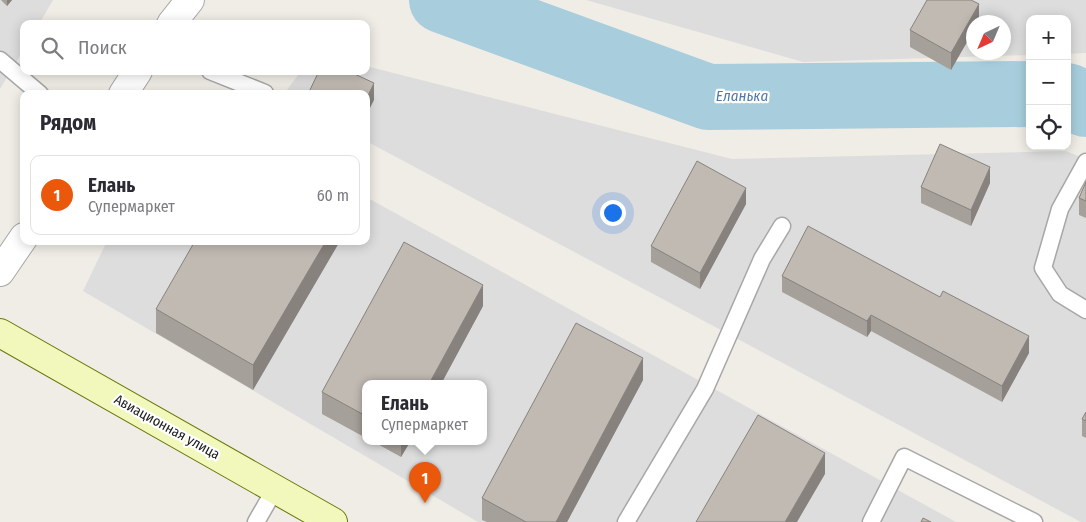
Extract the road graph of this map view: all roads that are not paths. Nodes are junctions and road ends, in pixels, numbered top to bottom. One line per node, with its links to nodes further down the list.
1 (0, 60): 4 (lane)
2 (135, 75): 5 (street)
3 (220, 75): 6 (lane)
4 (35, 90)
5 (126, 90)
6 (258, 90)
7 (1086, 162): 11 (lane)
8 (782, 226): 16 (lane)
9 (20, 243): 10 (street)
10 (0, 272)
11 (1086, 310)
12 (0, 333): 13 (street, Авиационная улица)
13 (276, 489): 14 (lane); 15 (street, Авиационная улица)
14 (256, 522)
15 (333, 522)
16 (626, 522)
17 (871, 522): 18 (lane)
18 (1034, 522)

